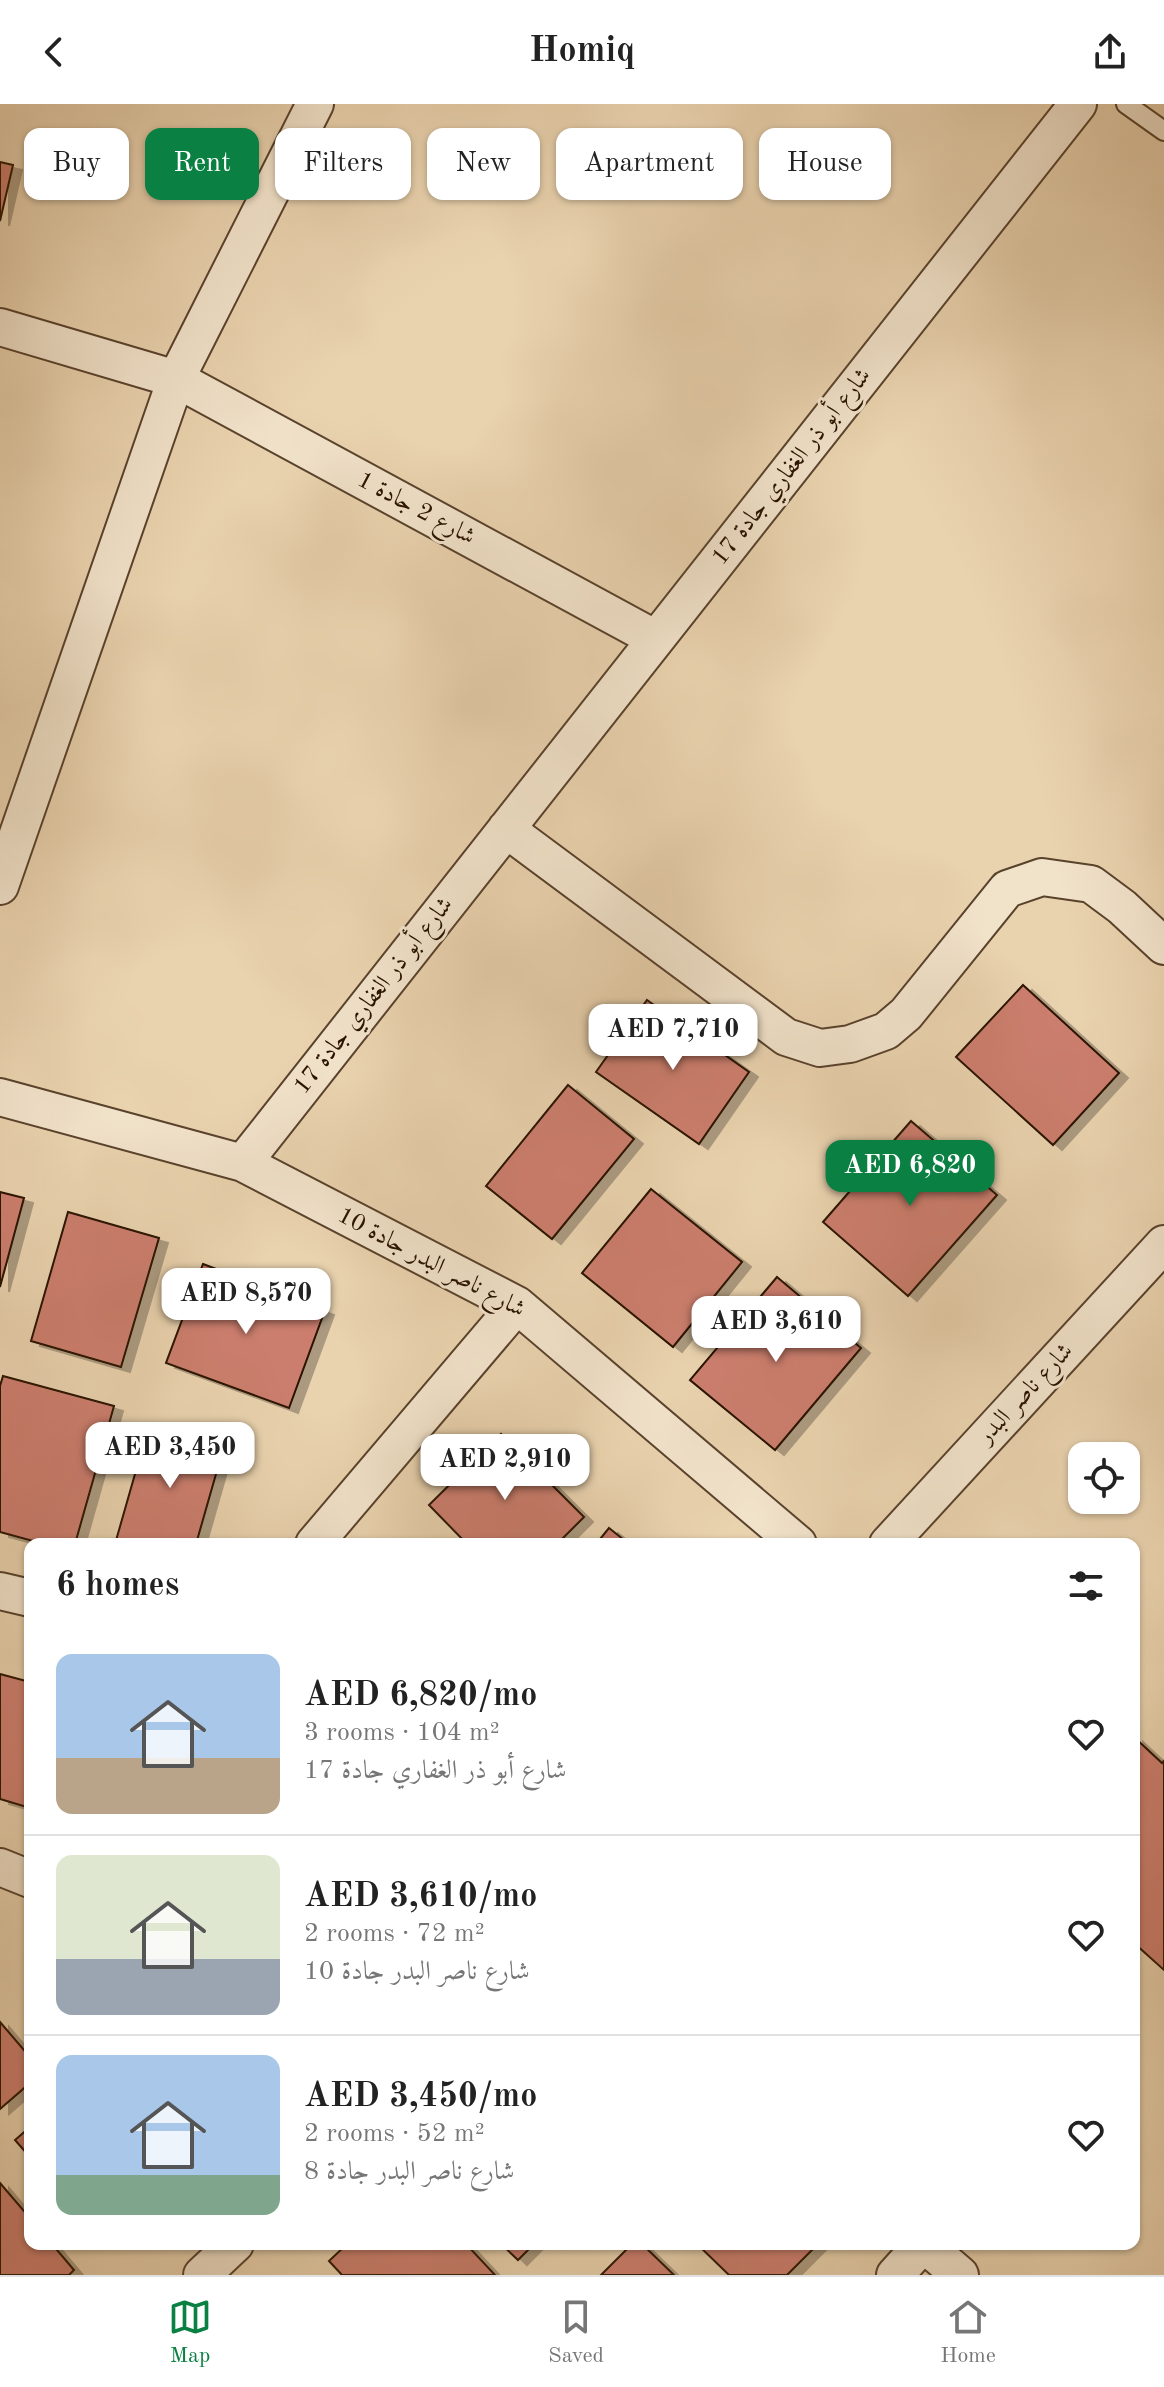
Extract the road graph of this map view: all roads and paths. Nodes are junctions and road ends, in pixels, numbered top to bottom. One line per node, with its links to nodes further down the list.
1 (315, 104): 6 (street)
2 (1078, 104): 7 (street, شارع أبو ذر الغفاري جادة 17)
3 (1126, 104): 4 (lane)
4 (1164, 131)
5 (0, 327): 6 (street, شارع 2 جادة 1)
6 (176, 379): 7 (street, شارع 2 جادة 1); 9 (street)
7 (656, 639): 8 (street, شارع أبو ذر الغفاري جادة 17)
8 (506, 829): 10 (street); 12 (street, شارع أبو ذر الغفاري جادة 17)
9 (0, 886)
10 (1164, 946)
11 (0, 1097): 12 (street, شارع ناصر البدر جادة 10)
12 (243, 1163): 14 (street, شارع ناصر البدر جادة 10)
13 (1164, 1244): 17 (street, شارع ناصر البدر)
14 (517, 1305): 15 (street); 16 (street, شارع ناصر البدر جادة 10)
15 (319, 1538)
16 (791, 1538)
17 (894, 1538)
18 (0, 1591): 19 (street)
19 (24, 1597)
20 (0, 1867): 21 (street)
21 (24, 1877)
22 (229, 2250): 25 (street)
23 (918, 2250): 26 (street)
24 (930, 2250): 27 (street)
25 (202, 2275)
26 (895, 2275)
27 (960, 2275)

